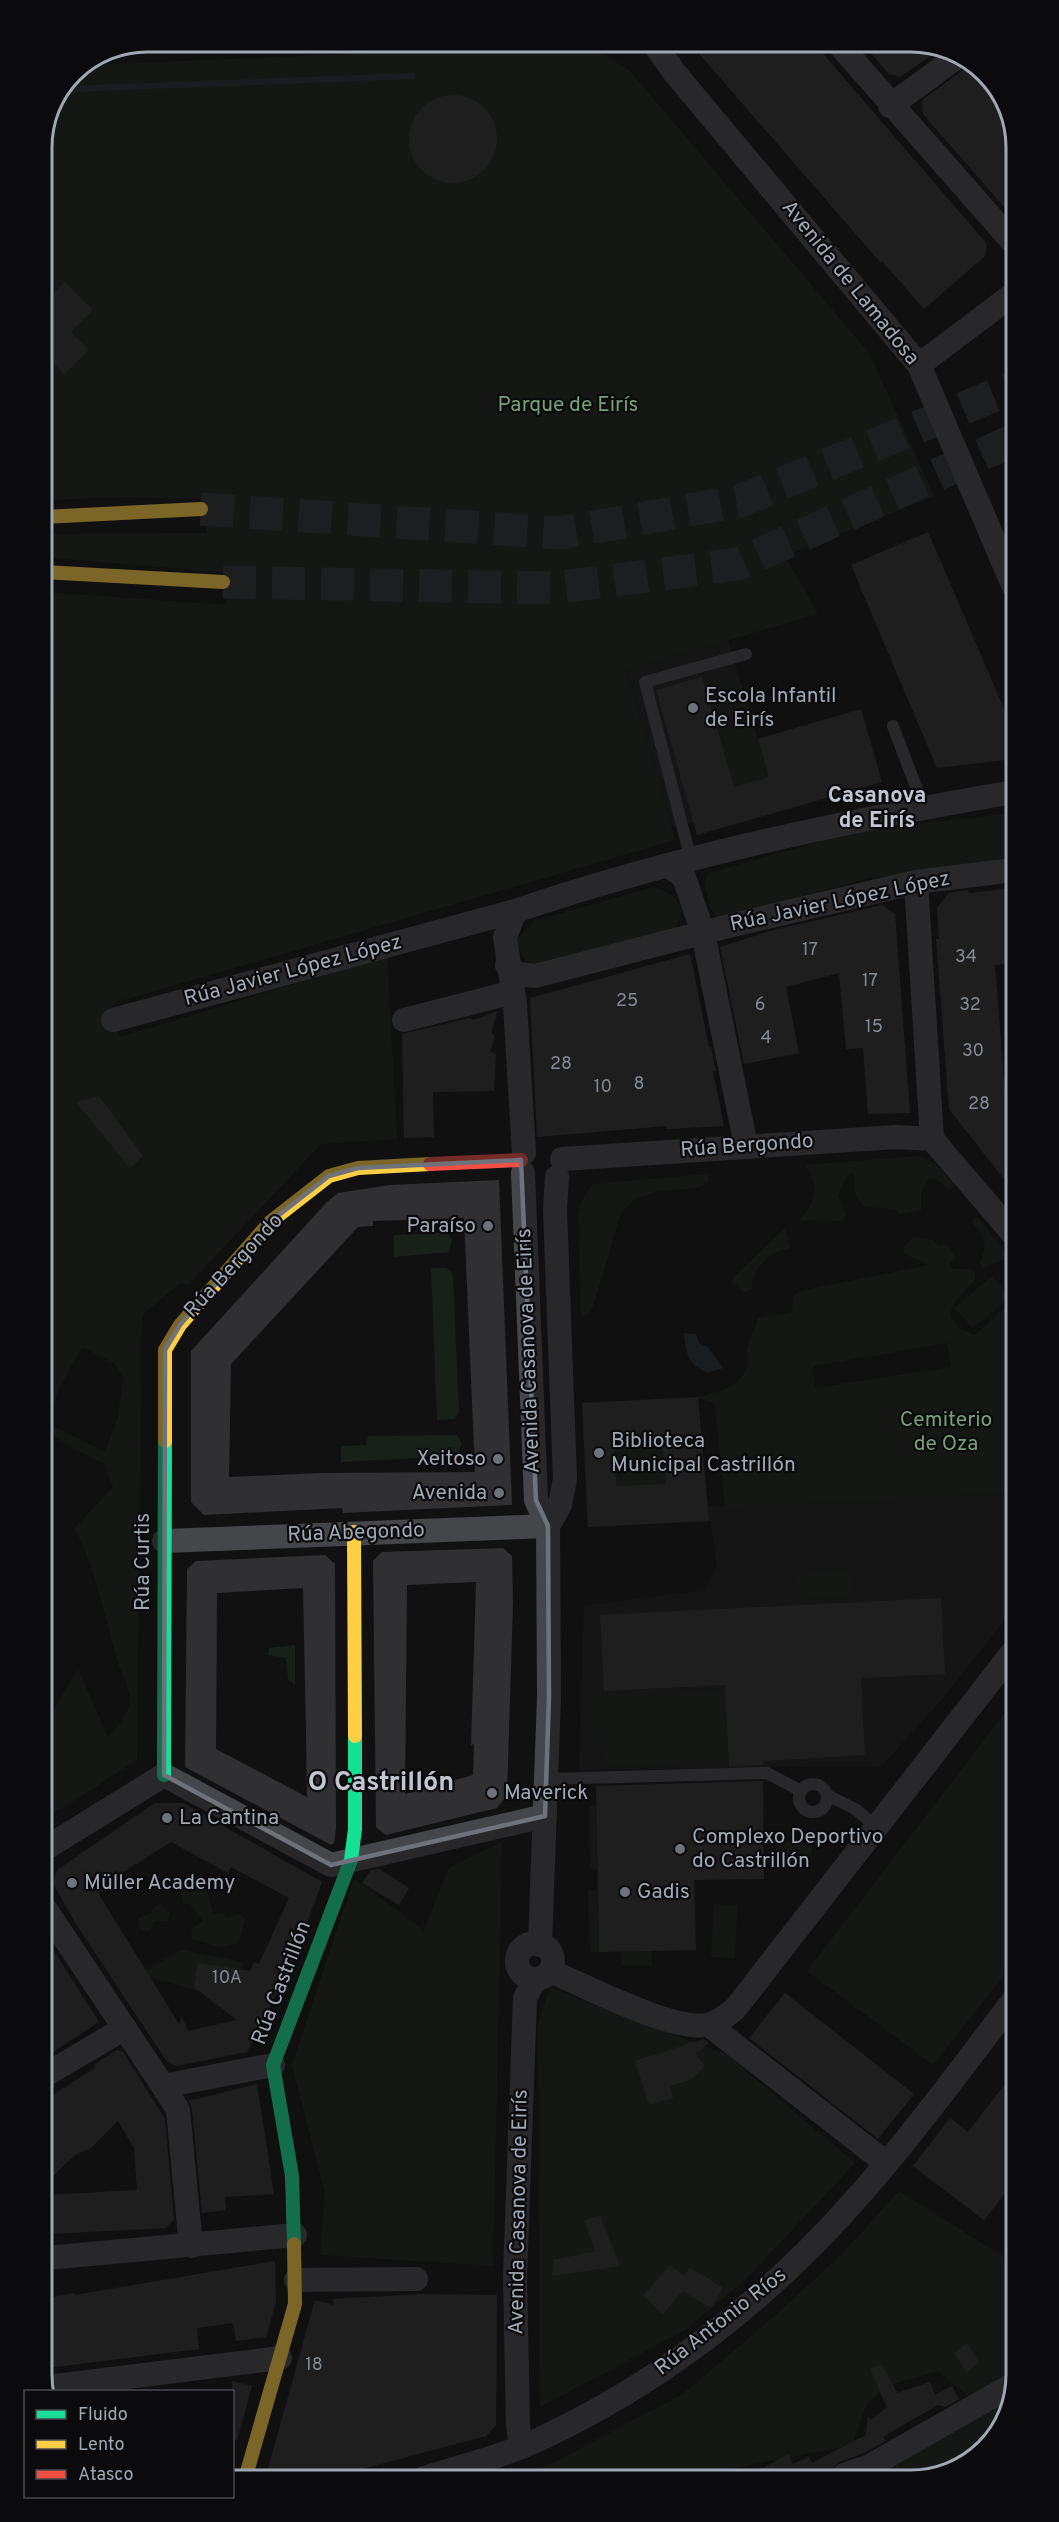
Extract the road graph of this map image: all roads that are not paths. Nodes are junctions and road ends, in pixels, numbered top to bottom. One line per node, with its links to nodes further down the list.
1 (660, 53): 5 (street, Avenida de Lamadosa)
2 (669, 53): 5 (street, Avenida de Lamadosa)
3 (846, 53): 6 (street)
4 (951, 61): 6 (street)
5 (674, 72): 9 (street, Avenida de Lamadosa)
6 (890, 106): 7 (street)
7 (1006, 234)
8 (1006, 300): 9 (street)
9 (919, 365): 12 (street, Avenida de Lamadosa)
10 (201, 509): 11 (street)
11 (53, 517)
12 (1006, 569)
13 (53, 573): 14 (street)
14 (223, 582)
15 (746, 654): 19 (lane)
16 (892, 726): 18 (lane)
17 (1006, 793): 18 (street, Rúa Javier López López)
18 (924, 808): 19 (street, Rúa Javier López López)
19 (680, 863): 22 (street, Rúa Javier López López); 24 (street, Rúa Javier López López)
20 (1006, 871): 21 (street, Rúa Javier López López)
21 (916, 882): 24 (street, Rúa Javier López López); 30 (street)
22 (515, 911): 23 (street, Rúa Javier López López); 25 (street)
23 (473, 923): 25 (street); 28 (street, Rúa Javier López López)
24 (703, 933): 26 (street, Rúa Javier López López); 31 (street)
25 (505, 937): 26 (street)
26 (507, 965): 27 (street, Avenida Casanova de Eirís)
27 (513, 992): 29 (street); 32 (street, Avenida Casanova de Eirís)
28 (113, 1020)
29 (404, 1020)
30 (932, 1139): 31 (street, Rúa Bergondo); 34 (street)
31 (746, 1146): 33 (street, Rúa Bergondo)
32 (523, 1162): 33 (street); 33 (street); 35 (street, Rúa Bergondo); 36 (street, Avenida Casanova de Eirís)
33 (559, 1168): 36 (street, Avenida Casanova de Eirís)
34 (1006, 1226)
35 (165, 1350): 38 (street, Rúa Curtis)
36 (548, 1526): 37 (street, Rúa Abegondo); 41 (street, Avenida Casanova de Eirís)
37 (354, 1532): 38 (street, Rúa Abegondo); 47 (street, Rúa Castrillón)
38 (164, 1541): 40 (street, Rúa Curtis)
39 (1006, 1661): 45 (street)
40 (164, 1775): 46 (street); 47 (street)
41 (546, 1779): 42 (lane); 44 (street, Avenida Casanova de Eirís)
42 (801, 1791): 43 (lane); 43 (lane)
43 (827, 1795): 45 (lane)
44 (545, 1816): 47 (street); 49 (street, Avenida Casanova de Eirís)
45 (877, 1827): 51 (street)
46 (52, 1844)
47 (351, 1860): 53 (street, Rúa Castrillón)
48 (52, 1919): 52 (street)
49 (542, 1975): 51 (street); 65 (street, Avenida Casanova de Eirís)
50 (1006, 2010): 56 (street, Rúa Antonio Ríos)
51 (709, 2025): 56 (street)
52 (124, 2028): 54 (street); 55 (street)
53 (273, 2065): 55 (street); 57 (street, Rúa Castrillón)
54 (52, 2071)
55 (163, 2086): 58 (street)
56 (886, 2163): 65 (street, Rúa Antonio Ríos)
57 (295, 2235): 58 (street); 61 (street, Rúa Castrillón)
58 (191, 2246): 59 (street)
59 (52, 2258)
60 (416, 2279): 61 (street)
61 (296, 2280): 62 (street, Rúa Castrillón)
62 (280, 2358): 63 (street); 66 (street, Rúa Castrillón)
63 (53, 2386)
64 (1005, 2389): 68 (street)
65 (521, 2447): 67 (street, Rúa Antonio Ríos)
66 (247, 2469)
67 (451, 2469)
68 (859, 2470)

